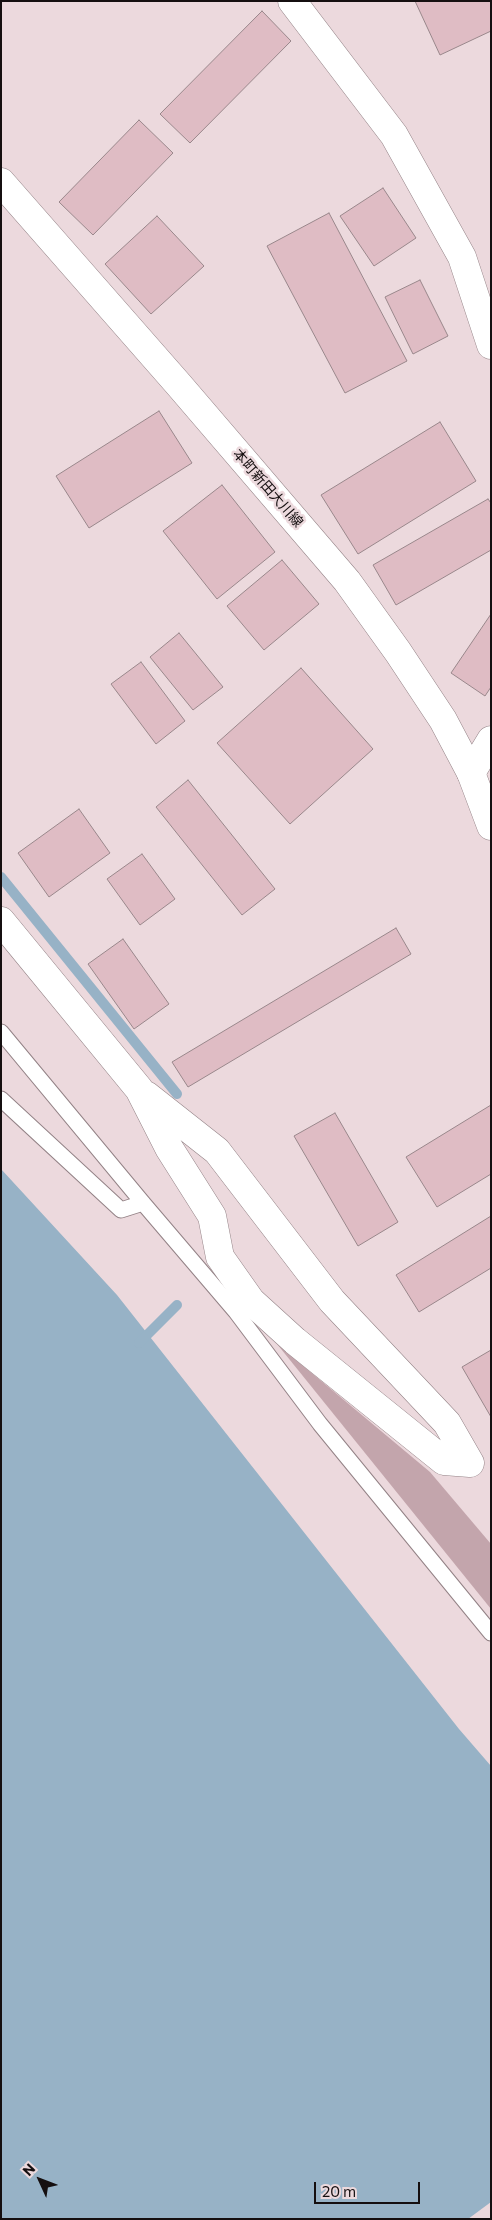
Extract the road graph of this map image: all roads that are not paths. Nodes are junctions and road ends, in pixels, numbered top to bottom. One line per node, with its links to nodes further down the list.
1 (292, 1): 3 (street)
2 (1, 182): 5 (street, 本町新田大川線)
3 (491, 345)
4 (491, 740): 5 (street)
5 (471, 773): 6 (street, 本町新田大川線)
6 (491, 826)
7 (1, 921): 9 (street)
8 (1, 1032): 11 (lane)
9 (139, 1089): 12 (street); 12 (street)
10 (1, 1099): 11 (lane)
11 (143, 1203): 12 (lane)
12 (244, 1306): 13 (lane)
13 (491, 1633)

